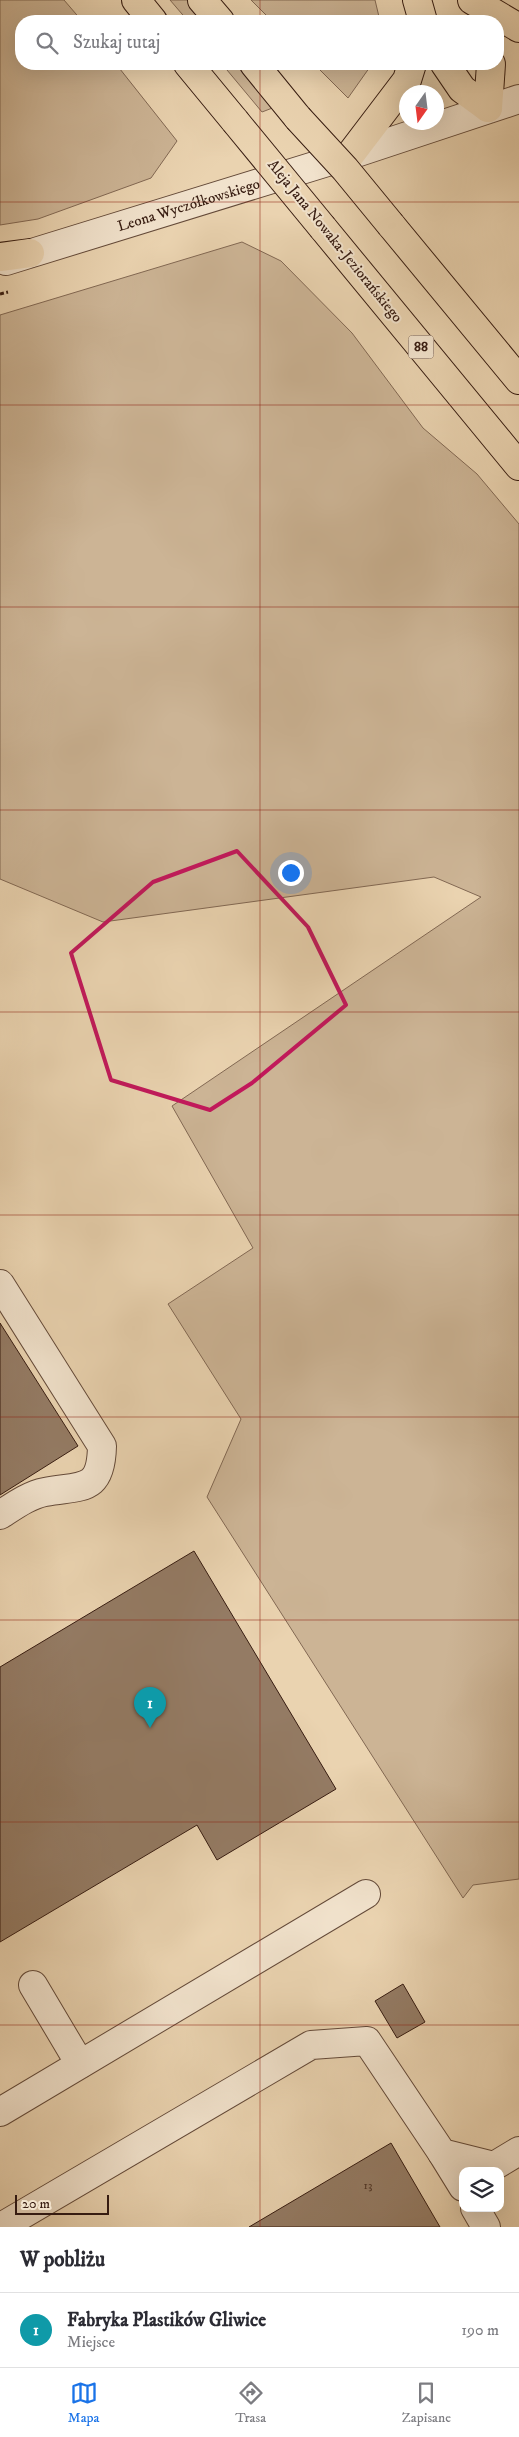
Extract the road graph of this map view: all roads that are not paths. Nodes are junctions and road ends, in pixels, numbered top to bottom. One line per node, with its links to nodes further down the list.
1 (202, 0): 4 (main road)
2 (417, 0): 5 (main road)
3 (477, 8): 6 (main road)
4 (215, 15)
5 (421, 15)
6 (492, 15)
7 (504, 21): 8 (main road)
8 (519, 28)
9 (193, 70): 21 (main road, Aleja Jana Nowaka-Jeziorańskiego / 88, bridge)
10 (259, 70): 20 (main road, bridge)
11 (409, 70): 16 (main road)
12 (449, 70): 15 (main road)
13 (491, 70): 15 (main road)
14 (519, 99): 15 (street, Leona Wyczółkowskiego)
15 (488, 108): 16 (street, Leona Wyczółkowskiego)
16 (350, 155): 17 (street, Leona Wyczółkowskiego)
17 (30, 253): 18 (main road); 19 (street, Leona Wyczółkowskiego)
18 (0, 257)
19 (0, 263)
20 (519, 380)
21 (519, 466)
22 (0, 1284): 23 (street)
23 (0, 1515)
24 (366, 1894): 26 (street)
25 (33, 1985): 26 (street)
26 (80, 2064): 27 (street)
27 (0, 2112)
28 (519, 2152): 29 (street)
29 (442, 2153): 30 (street); 32 (street)
30 (459, 2181)
31 (477, 2212): 33 (street)
32 (1, 2227)
33 (486, 2227)

